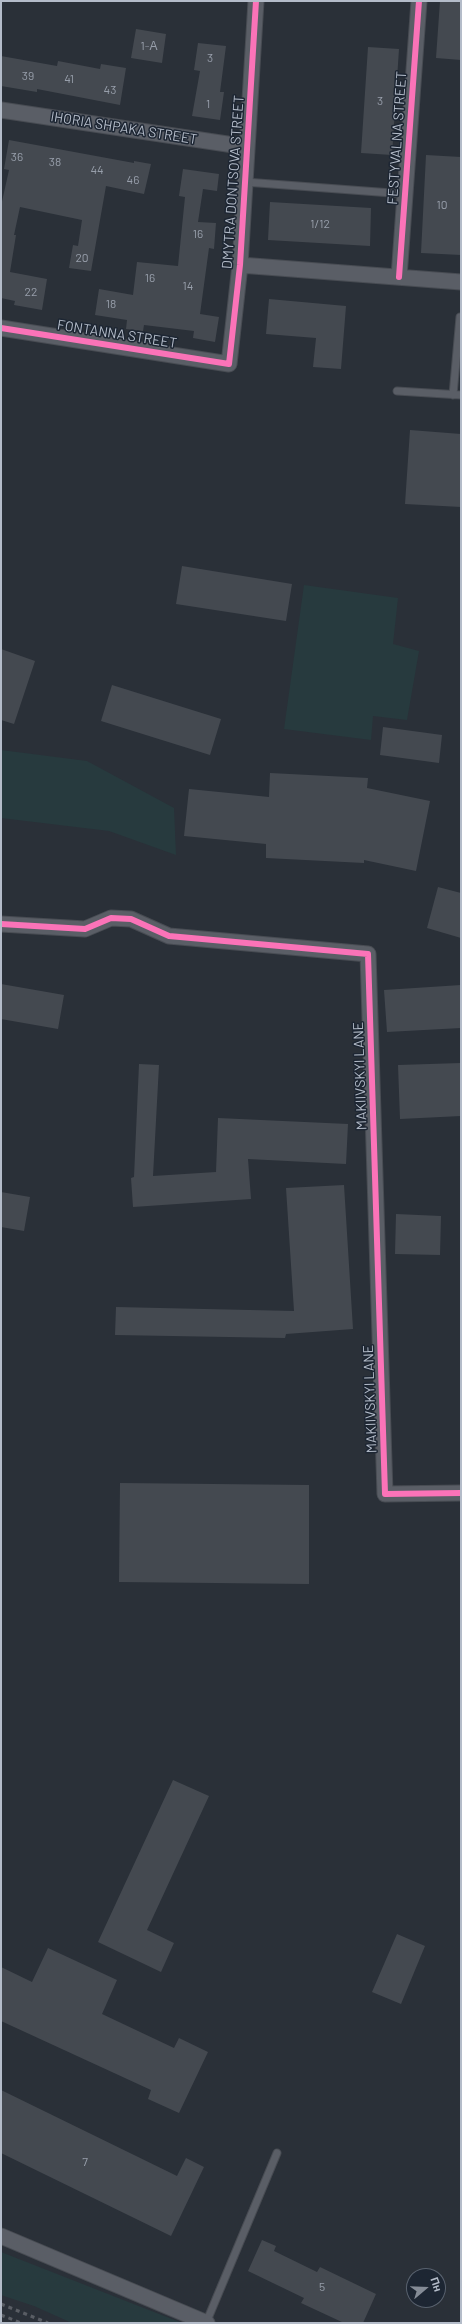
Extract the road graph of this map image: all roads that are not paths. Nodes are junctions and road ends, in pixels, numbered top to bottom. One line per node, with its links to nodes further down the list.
1 (256, 1): 4 (street, DMYTRA DONTSOVA STREET)
2 (419, 1): 6 (street, FESTYVALNA STREET)
3 (1, 110): 4 (street, IHORIA SHPAKA STREET)
4 (248, 147): 5 (street, DMYTRA DONTSOVA STREET)
5 (245, 182): 6 (lane); 7 (street, DMYTRA DONTSOVA STREET)
6 (405, 194): 8 (street, FESTYVALNA STREET)
7 (240, 265): 8 (street); 12 (street, DMYTRA DONTSOVA STREET)
8 (399, 277): 9 (street)
9 (461, 282)
10 (460, 317): 14 (lane)
11 (1, 328): 12 (street, FONTANNA STREET)
12 (229, 364)
13 (397, 391): 14 (lane)
14 (453, 395): 15 (lane)
15 (461, 395)
16 (1, 924): 17 (street, MAKIIVSKYI LANE)
17 (461, 1493)
18 (277, 2153): 20 (lane)
19 (1, 2236): 20 (street)
20 (206, 2323)

